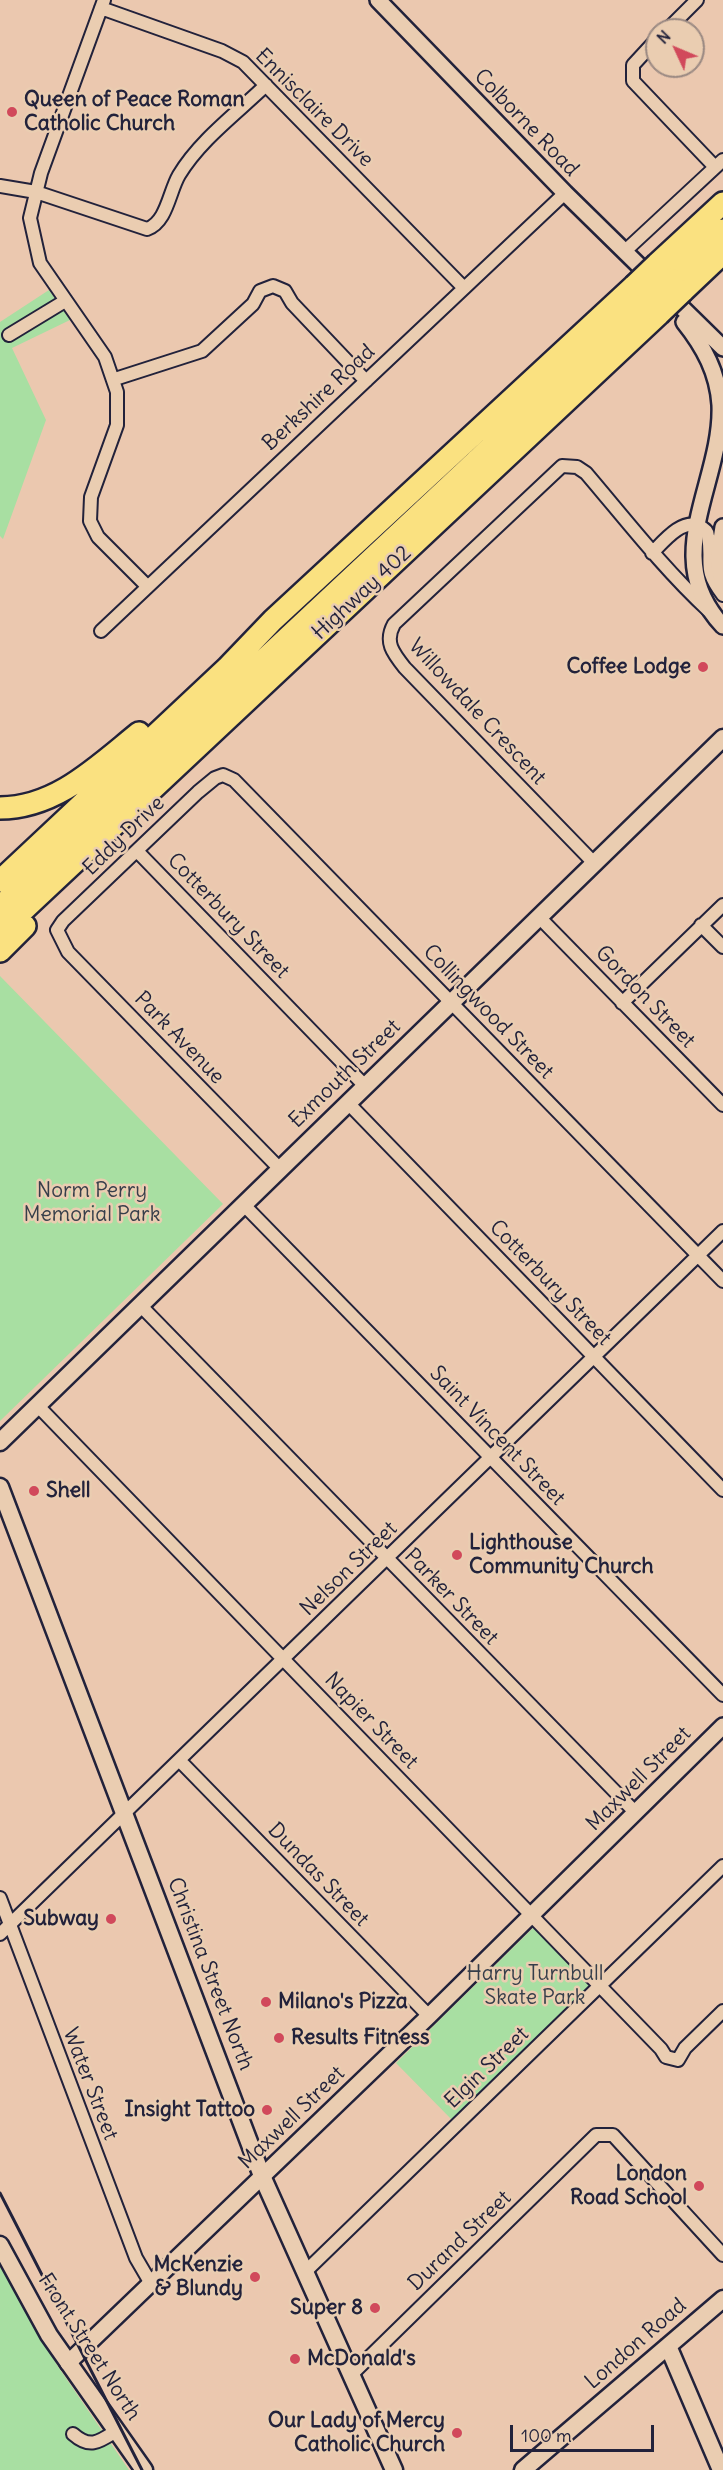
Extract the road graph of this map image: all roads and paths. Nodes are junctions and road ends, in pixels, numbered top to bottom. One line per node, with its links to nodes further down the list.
1 (378, 0): 10 (street, Colborne Road)
2 (698, 0): 4 (street)
3 (103, 4): 6 (street, Ennisclaire Drive); 9 (street)
4 (679, 18)
5 (645, 52): 7 (street)
6 (266, 85): 9 (street); 17 (street, Ennisclaire Drive)
7 (719, 164): 14 (street)
8 (0, 186): 9 (street)
9 (36, 192): 18 (street)
10 (565, 193): 14 (street, Colborne Road); 17 (street, Berkshire Road)
11 (723, 203): 16 (highway)
12 (723, 216): 16 (highway, Highway 402)
13 (723, 230): 16 (highway)
14 (624, 252): 16 (street, Colborne Road)
15 (723, 253): 16 (highway, Highway 402)
16 (656, 286): 20 (street, Colborne Road); 23 (street, Colborne Road); 31 (highway, Highway 402); 32 (highway); 41 (highway, Highway 402); 43 (highway)
17 (464, 288): 22 (street, Berkshire Road)
18 (65, 301): 19 (street); 21 (street)
19 (9, 335)
20 (723, 348)
21 (115, 379): 22 (street); 28 (street)
22 (366, 381): 28 (street, Berkshire Road)
23 (716, 382): 24 (street, Colborne Road); 25 (street)
24 (723, 396)
25 (696, 525): 27 (street); 30 (street); 33 (street)
26 (723, 527): 29 (street)
27 (652, 553): 33 (street); 39 (street, Willowdale Crescent)
28 (147, 586): 34 (street, Berkshire Road)
29 (723, 586)
30 (723, 595)
31 (342, 611): 47 (highway, Highway 402); 49 (highway)
32 (273, 620): 37 (highway); 40 (highway)
33 (718, 621)
34 (101, 631)
35 (723, 738): 39 (main road, Exmouth Street)
36 (223, 775): 38 (street, Eddy Drive); 50 (street, Collingwood Street)
37 (0, 808)
38 (137, 851): 46 (street, Eddy Drive); 52 (street, Cotterbury Street)
39 (594, 863): 44 (main road, Exmouth Street)
40 (0, 881)
41 (0, 894)
42 (723, 905): 45 (street)
43 (0, 907)
44 (539, 917): 50 (main road, Exmouth Street); 51 (street, Gordon Street)
45 (701, 925): 48 (street); 51 (street)
46 (57, 930): 55 (street, Park Avenue)
47 (0, 932)
48 (723, 947)
49 (0, 951)
50 (452, 1002): 52 (main road, Exmouth Street); 58 (street, Collingwood Street)
51 (622, 1003): 54 (street, Gordon Street)
52 (365, 1086): 53 (main road, Exmouth Street)
53 (348, 1103): 55 (main road, Exmouth Street); 61 (street, Cotterbury Street)
54 (723, 1105)
55 (280, 1169): 56 (main road, Exmouth Street)
56 (243, 1204): 60 (main road, Exmouth Street); 64 (street, Saint Vincent Street)
57 (723, 1231): 58 (street, Nelson Street)
58 (698, 1255): 59 (street, Collingwood Street); 61 (street, Nelson Street)
59 (723, 1281)
60 (140, 1305): 62 (main road, Exmouth Street); 69 (street, Parker Street)
61 (595, 1357): 64 (street, Nelson Street); 66 (street, Cotterbury Street)
62 (37, 1405): 63 (main road, Exmouth Street); 70 (street, Napier Street)
63 (0, 1442)
64 (491, 1457): 69 (street, Nelson Street); 71 (street, Saint Vincent Street)
65 (0, 1487): 68 (main road, Christina Street North)
66 (723, 1490)
67 (0, 1517): 68 (main road)
68 (22, 1548): 75 (main road, Christina Street North)
69 (387, 1560): 70 (street, Nelson Street); 74 (street, Parker Street)
70 (284, 1660): 73 (street, Nelson Street); 78 (street, Napier Street)
71 (723, 1695)
72 (723, 1726): 74 (street, Maxwell Street)
73 (180, 1761): 75 (street, Nelson Street); 83 (street, Dundas Street)
74 (635, 1812): 78 (street, Maxwell Street)
75 (125, 1815): 79 (street, Nelson Street); 84 (main road, Christina Street North)
76 (723, 1866): 81 (street, Elgin Street)
77 (0, 1898): 79 (street, Water Street)
78 (532, 1915): 81 (street, Napier Street); 83 (street, Maxwell Street)
79 (10, 1924): 80 (street, Nelson Street); 88 (street, Water Street)
80 (0, 1934)
81 (600, 1986): 82 (street, Napier Street); 87 (street, Elgin Street)
82 (723, 2011)
83 (429, 2016): 84 (street, Maxwell Street)
84 (262, 2176): 87 (main road, Christina Street North); 88 (street, Maxwell Street)
85 (0, 2245): 91 (main road, Front Street North)
86 (723, 2255): 92 (street, Durand Street)
87 (304, 2273): 92 (main road, Christina Street North)
88 (150, 2282): 91 (street, Maxwell Street)
89 (723, 2300): 90 (main road, London Road)
90 (668, 2346): 95 (main road, London Road); 99 (main road)
91 (68, 2363): 93 (main road, Front Street North)
92 (351, 2375): 97 (main road, Christina Street North)
93 (116, 2431): 94 (street); 96 (main road, Front Street North)
94 (73, 2434)
95 (542, 2463): 98 (main road, London Road)
96 (144, 2470)
97 (394, 2470)
98 (523, 2470)
99 (721, 2470)

